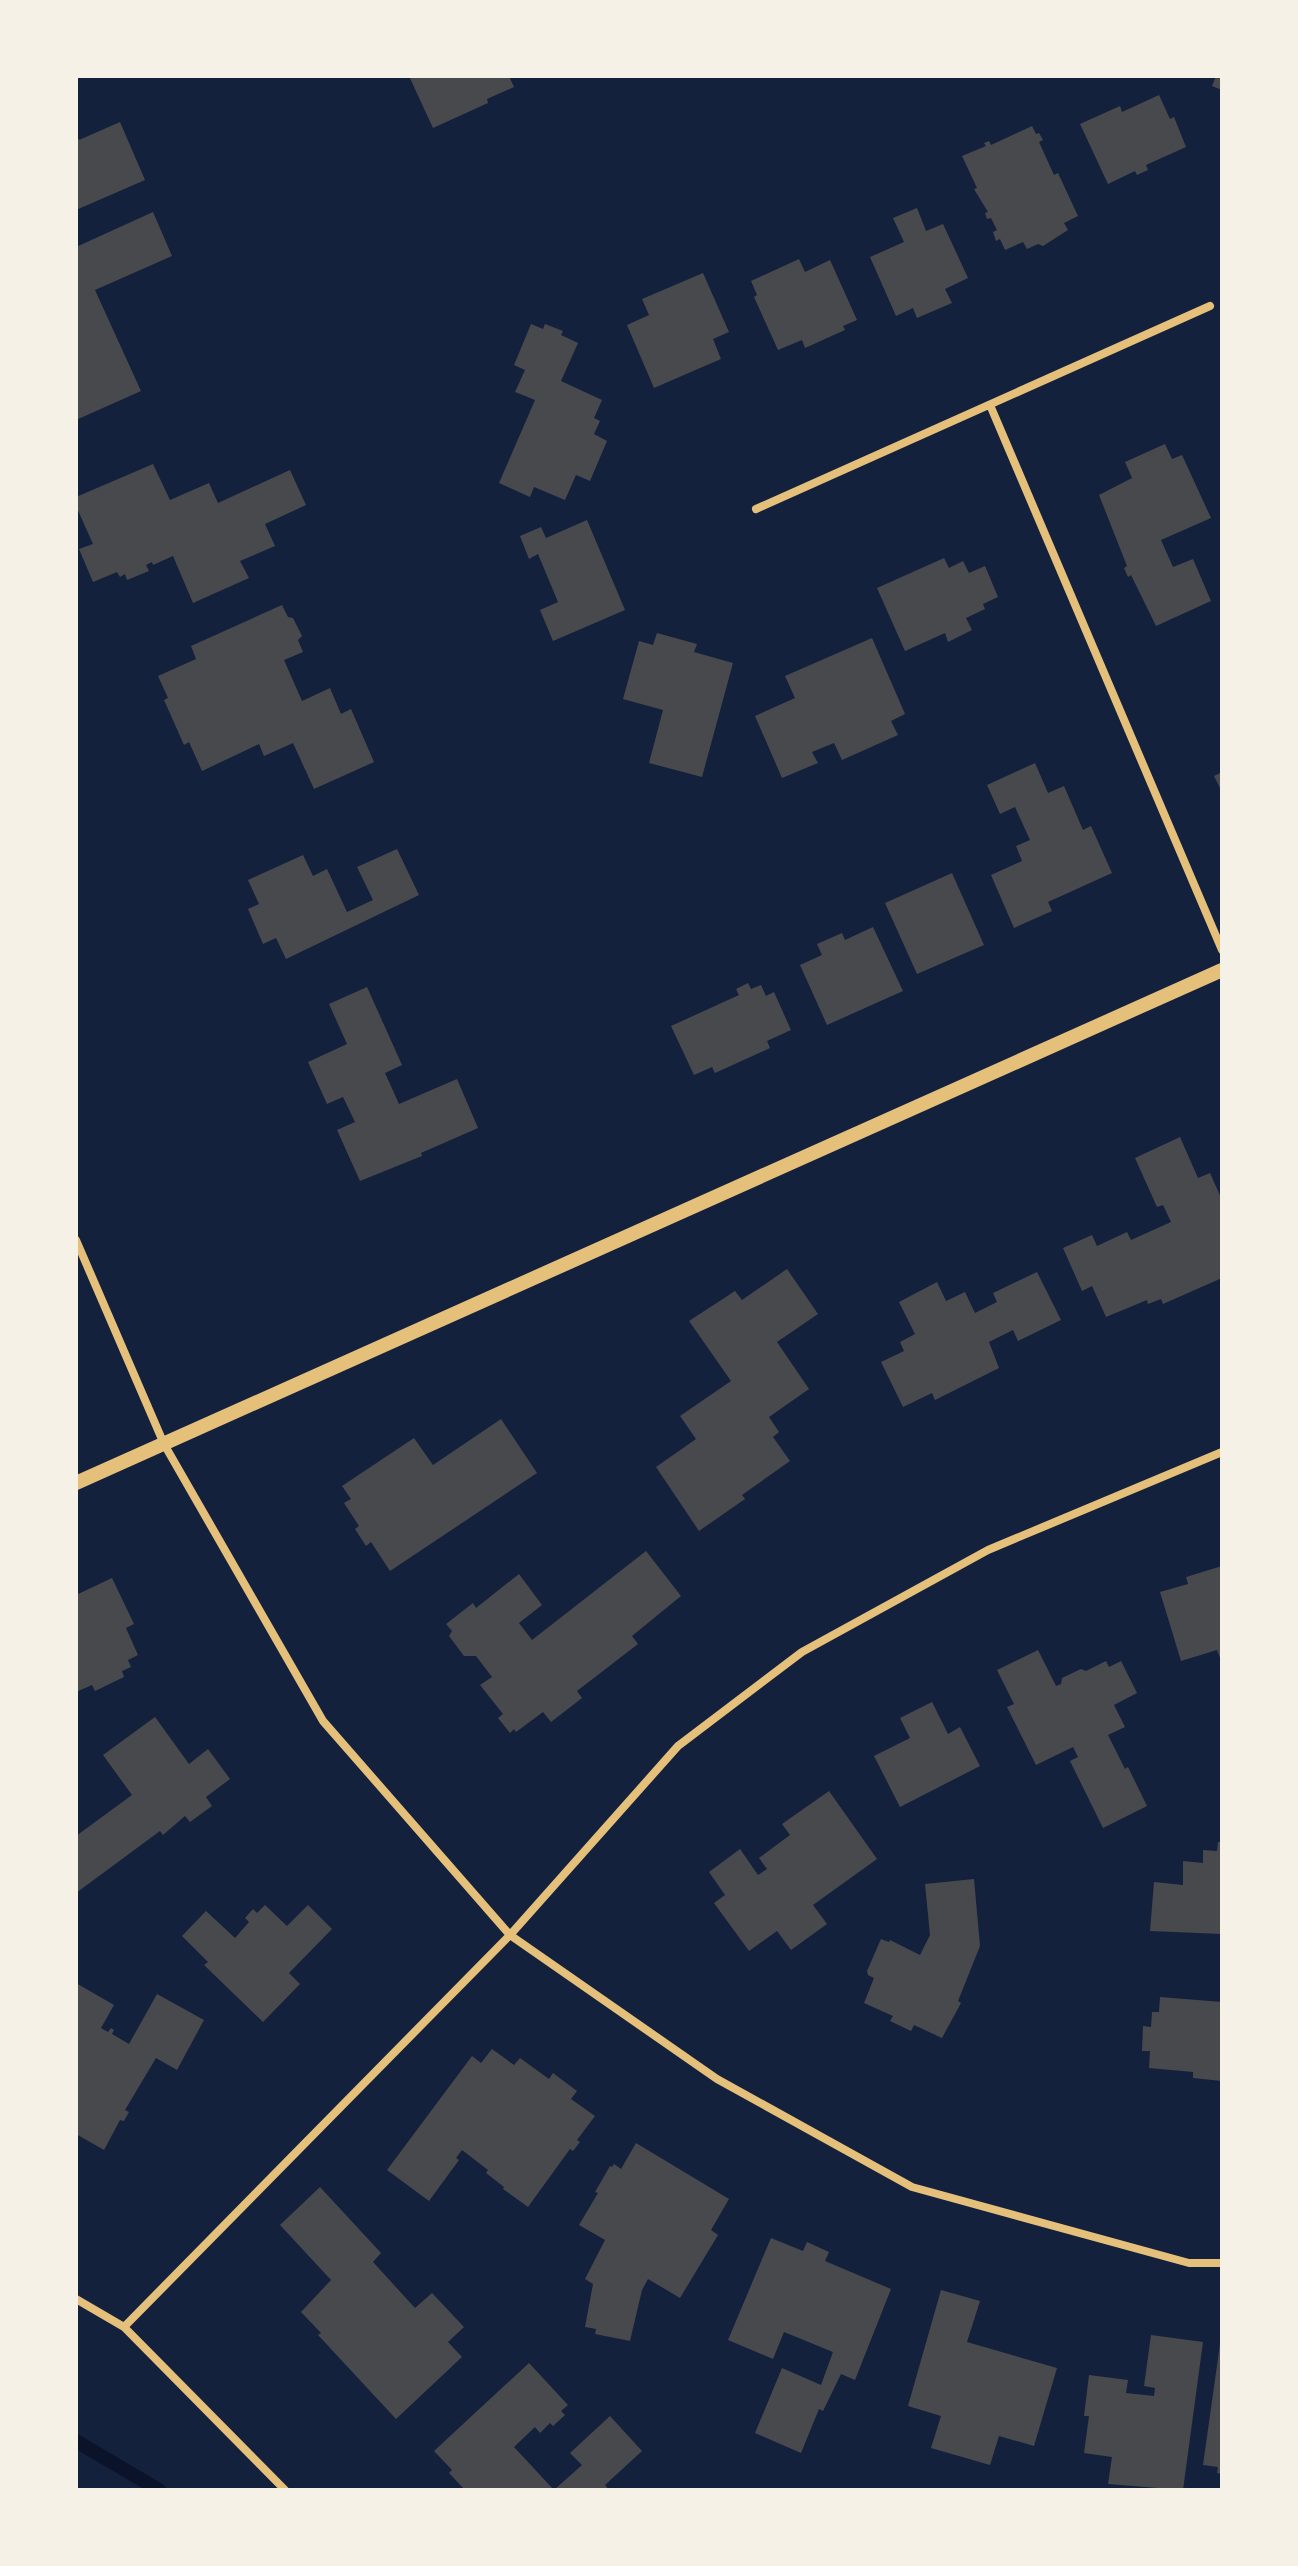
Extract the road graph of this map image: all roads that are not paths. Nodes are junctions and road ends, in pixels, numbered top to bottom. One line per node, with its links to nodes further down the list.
1 (1210, 306): 2 (street)
2 (990, 405): 3 (street); 4 (street)
3 (756, 509)
4 (1222, 950)
5 (1222, 970): 7 (street)
6 (76, 1240): 7 (street)
7 (164, 1444): 9 (street); 10 (street)
8 (1222, 1452): 10 (street)
9 (76, 1483)
10 (510, 1935): 11 (street); 13 (street)
11 (1222, 2263)
12 (76, 2299): 13 (street)
13 (124, 2327): 14 (street)
14 (285, 2490)

